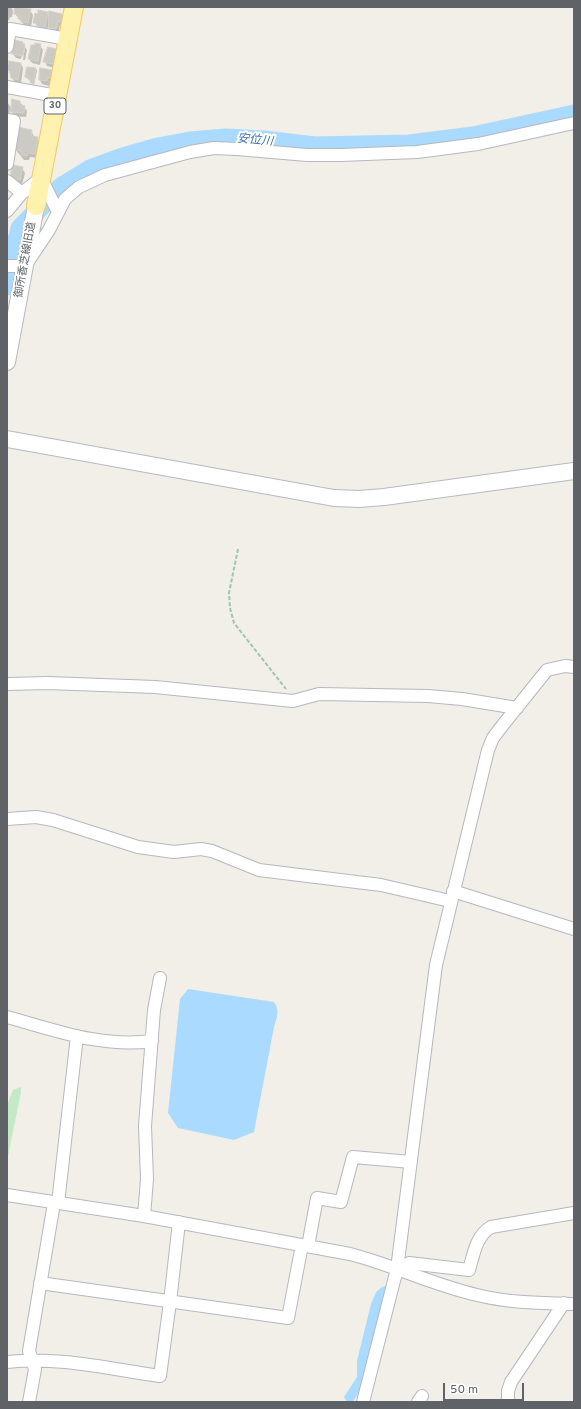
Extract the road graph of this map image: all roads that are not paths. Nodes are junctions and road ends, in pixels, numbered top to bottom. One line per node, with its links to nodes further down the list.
1 (70, 7): 2 (main road, 30)
2 (68, 39): 3 (street); 5 (main road, 30)
3 (7, 47)
4 (7, 87): 5 (street)
5 (57, 96): 10 (main road, 30)
6 (7, 120): 8 (street)
7 (574, 123): 13 (street)
8 (7, 164)
9 (7, 181): 11 (street)
10 (44, 185): 11 (street); 12 (main road, 30); 13 (street)
11 (22, 193): 14 (street)
12 (36, 206): 16 (street, 御所香芝線旧道)
13 (56, 209): 16 (street)
14 (7, 211)
15 (7, 266): 16 (street)
16 (22, 266): 17 (street, 御所香芝線旧道)
17 (7, 362)
18 (7, 439): 19 (street)
19 (574, 471)
20 (574, 667): 22 (street)
21 (7, 684): 22 (street)
22 (516, 708): 24 (street)
23 (7, 819): 24 (street)
24 (452, 896): 25 (street); 30 (street)
25 (574, 929)
26 (160, 978): 29 (street)
27 (7, 1017): 28 (street)
28 (77, 1036): 29 (street); 32 (street)
29 (152, 1041): 34 (street)
30 (411, 1162): 36 (street); 37 (street)
31 (7, 1195): 32 (street)
32 (56, 1203): 34 (street); 38 (street)
33 (574, 1213): 37 (street)
34 (144, 1216): 35 (street)
35 (179, 1222): 36 (street); 39 (street)
36 (305, 1245): 37 (street); 39 (street)
37 (397, 1269): 40 (street); 44 (street)
38 (40, 1283): 39 (street); 41 (street)
39 (170, 1302): 41 (street)
40 (569, 1304): 45 (street)
41 (32, 1359): 42 (street); 43 (street)
42 (7, 1362)
43 (29, 1402)
44 (363, 1402)
45 (508, 1402)

